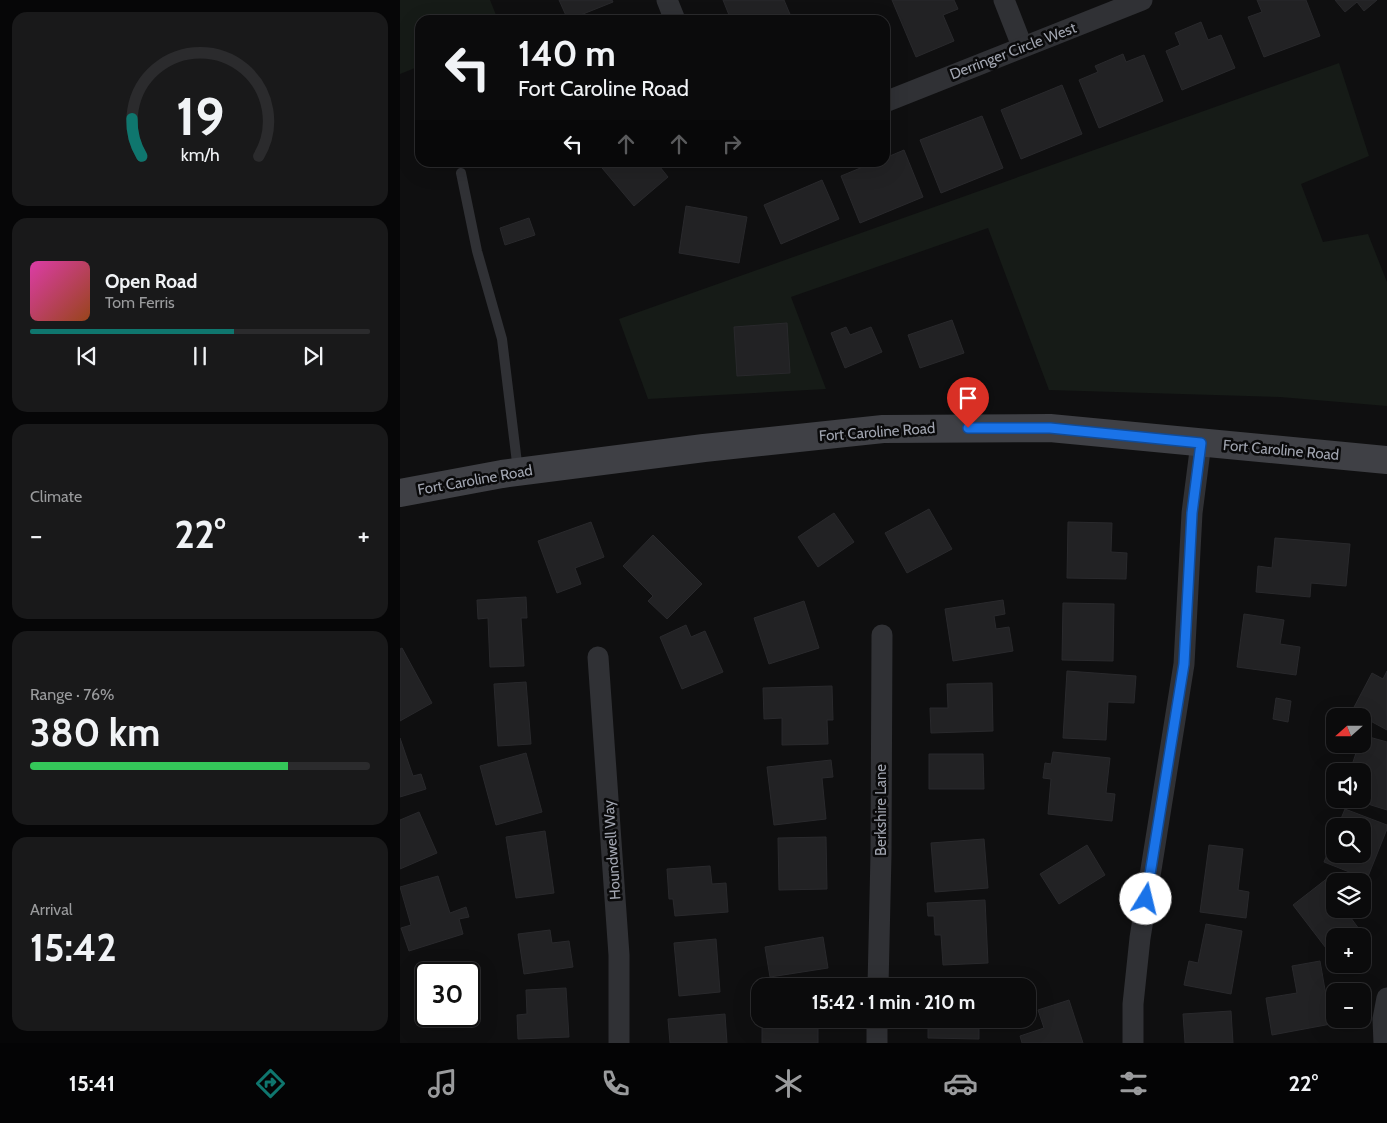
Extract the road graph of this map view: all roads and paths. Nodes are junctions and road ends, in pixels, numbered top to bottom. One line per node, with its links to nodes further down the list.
1 (667, 0): 4 (street)
2 (1004, 0): 5 (street)
3 (1142, 0): 5 (street, Derringer Circle West)
4 (673, 15)
5 (1022, 46): 6 (street, Derringer Circle West)
6 (890, 100)
7 (461, 173): 10 (lane)
8 (1201, 443): 9 (street, Fort Caroline Road); 10 (street, Fort Caroline Road); 19 (street)
9 (1387, 460)
10 (518, 472): 11 (street, Fort Caroline Road)
11 (400, 493)
12 (882, 635): 14 (street, Berkshire Lane)
13 (598, 657): 17 (street, Houndwell Way)
14 (878, 978)
15 (1387, 998): 20 (street)
16 (878, 1028): 18 (street)
17 (619, 1043)
18 (877, 1043)
19 (1133, 1043)
20 (1384, 1043)

